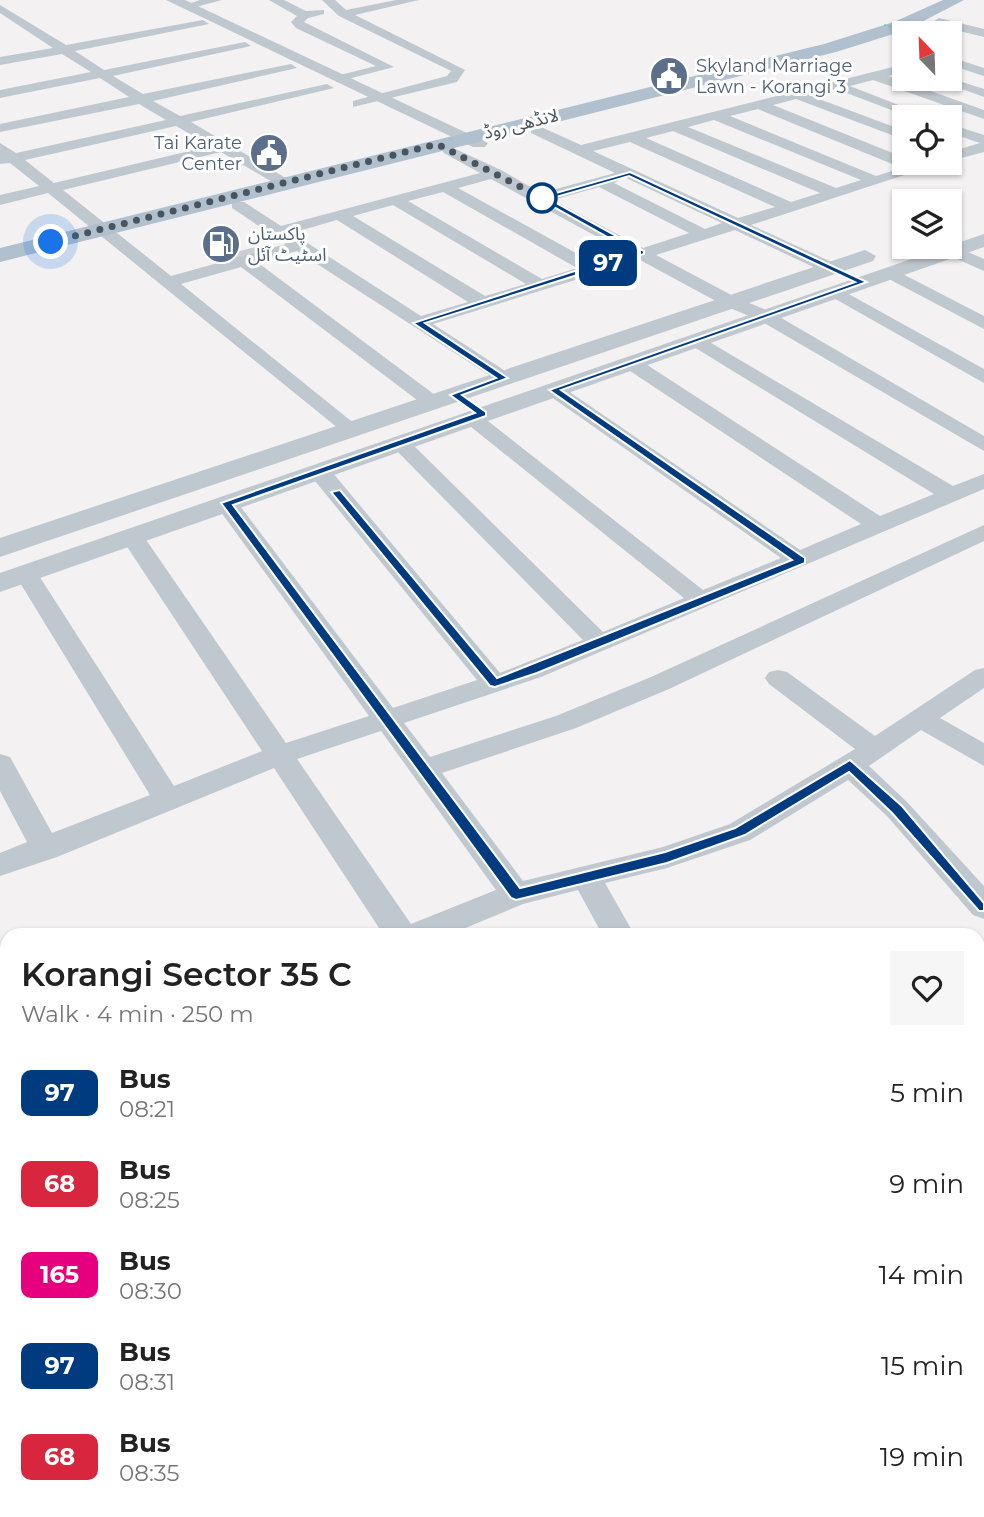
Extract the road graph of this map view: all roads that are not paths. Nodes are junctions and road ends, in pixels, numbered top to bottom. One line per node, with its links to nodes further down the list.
1 (216, 0): 6 (street)
2 (275, 0): 9 (street)
3 (328, 0): 8 (street)
4 (413, 0): 8 (street)
5 (964, 3): 10 (main road, لانڈھی روڈ); 46 (main road, لانڈھی روڈ)
6 (170, 6): 11 (street); 26 (street)
7 (0, 8): 15 (street)
8 (341, 11): 9 (street); 32 (street)
9 (304, 15): 26 (street)
10 (940, 21)
11 (203, 24): 17 (street); 18 (street)
12 (962, 28): 14 (street)
13 (67, 30): 15 (street)
14 (984, 33)
15 (33, 36): 18 (street)
16 (892, 40): 42 (main road, لانڈھی روڈ)
17 (245, 46): 21 (street); 24 (street)
18 (63, 49): 19 (street); 24 (street)
19 (0, 61)
20 (962, 61): 23 (street)
21 (291, 68): 26 (street); 33 (street)
22 (892, 71): 25 (street)
23 (984, 72)
24 (101, 74): 30 (street); 33 (street)
25 (874, 76): 27 (street); 37 (street)
26 (334, 83): 32 (street); 34 (street); 39 (street)
27 (836, 85): 31 (street); 36 (street)
28 (962, 86): 29 (street)
29 (984, 93)
30 (0, 94)
31 (797, 95): 35 (street); 43 (street)
32 (382, 97): 34 (street); 46 (street)
33 (139, 98): 39 (street); 41 (street)
34 (358, 104): 50 (street)
35 (760, 105): 38 (street); 54 (street)
36 (892, 106)
37 (984, 115)
38 (716, 116): 40 (street); 59 (street)
39 (181, 121): 49 (street); 55 (street)
40 (674, 126): 45 (street); 64 (street)
41 (0, 128)
42 (537, 130): 46 (main road, لانڈھی روڈ); 52 (street)
43 (892, 131)
44 (962, 132): 47 (street)
45 (632, 137): 52 (street); 69 (street)
46 (473, 140): 50 (main road, لانڈھی روڈ)
47 (984, 140)
48 (0, 147): 55 (street)
49 (225, 147): 61 (street); 62 (street)
50 (443, 147): 56 (street); 61 (main road, لانڈھی روڈ); 68 (main road, لانڈھی روڈ)
51 (984, 147): 53 (street)
52 (580, 150): 57 (street)
53 (962, 152)
54 (892, 158)
55 (7, 159): 62 (street)
56 (496, 173): 63 (street); 65 (street)
57 (630, 174): 60 (street); 71 (street)
58 (894, 175): 59 (street)
59 (876, 181): 64 (street)
60 (601, 182): 65 (street); 74 (street)
61 (286, 184): 73 (main road, لانڈھی روڈ)
62 (51, 187): 66 (street); 73 (street)
63 (444, 187): 67 (street); 86 (street)
64 (834, 193): 69 (street)
65 (542, 198): 79 (street)
66 (0, 200)
67 (395, 200): 70 (street); 90 (street)
68 (238, 205): 72 (street); 73 (main road, لانڈھی روڈ)
69 (789, 207): 71 (street)
70 (341, 215): 72 (street); 92 (street)
71 (736, 225): 74 (street); 88 (street)
72 (279, 231): 76 (street)
73 (107, 233): 80 (main road, لانڈھی روڈ); 84 (main road, لانڈھی روڈ); 89 (street)
74 (703, 234): 79 (street)
75 (984, 240): 77 (street)
76 (300, 245): 83 (street); 94 (street)
77 (962, 248)
78 (892, 250): 88 (street)
79 (641, 252): 86 (street); 91 (street)
80 (0, 255)
81 (962, 255): 85 (street)
82 (931, 259): 87 (street)
83 (244, 261): 89 (street); 101 (street)
84 (0, 265)
85 (984, 266)
86 (592, 269): 90 (street)
87 (891, 273): 88 (street); 95 (street)
88 (833, 280): 91 (street); 93 (street); 98 (street)
89 (168, 282): 103 (street)
90 (540, 285): 92 (street)
91 (731, 302): 93 (street); 99 (street)
92 (483, 303): 94 (street)
93 (765, 316): 96 (street); 105 (street)
94 (418, 323): 99 (street)
95 (984, 323)
96 (696, 340): 97 (street); 108 (street)
97 (631, 363): 100 (street); 110 (street)
98 (984, 377)
99 (503, 378): 101 (street)
100 (554, 390): 102 (street); 114 (street)
101 (444, 399): 102 (street); 103 (street)
102 (477, 416): 104 (street); 117 (street)
103 (351, 429): 113 (street)
104 (400, 443): 106 (street); 118 (street)
105 (984, 445)
106 (319, 471): 109 (street); 121 (street)
107 (984, 481): 108 (street)
108 (952, 495): 110 (street)
109 (226, 503): 112 (street); 122 (street)
110 (879, 526): 114 (street)
111 (984, 532): 128 (street)
112 (132, 536): 115 (street); 124 (street)
113 (0, 548)
114 (800, 561): 117 (street)
115 (26, 573): 116 (street); 129 (street)
116 (0, 583)
117 (702, 600): 118 (street)
118 (598, 641): 121 (street)
119 (984, 676): 123 (street)
120 (778, 678): 126 (street)
121 (495, 683): 122 (street)
122 (387, 718): 124 (street); 128 (street)
123 (921, 718): 125 (street); 126 (street)
124 (280, 755): 129 (street); 135 (street)
125 (984, 756)
126 (862, 757): 132 (street); 134 (street)
127 (0, 764): 130 (street)
128 (425, 769): 133 (street)
129 (168, 800): 130 (street)
130 (46, 849): 131 (street)
131 (0, 865)
132 (586, 877): 133 (street); 137 (street)
133 (516, 894): 136 (street)
134 (984, 907)
135 (396, 928)
136 (434, 928)
137 (615, 928)

